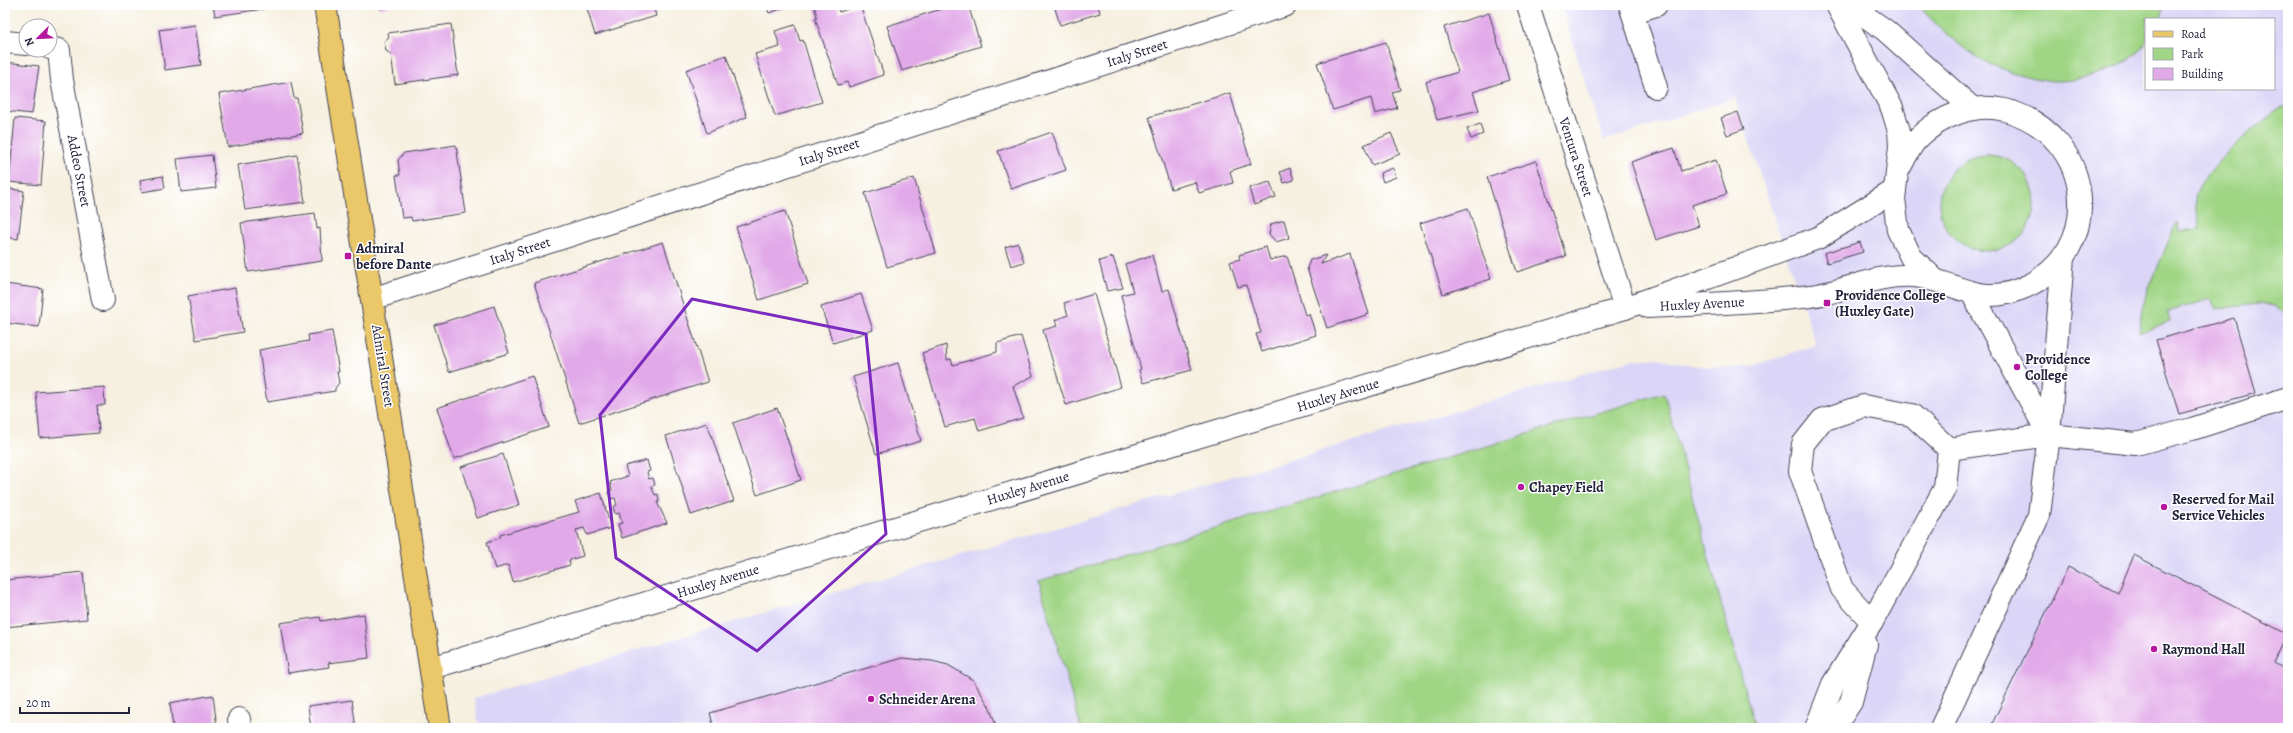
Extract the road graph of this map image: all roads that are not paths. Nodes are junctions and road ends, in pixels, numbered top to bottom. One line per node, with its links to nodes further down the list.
1 (325, 5): 17 (main road, Admiral Street)
2 (1286, 5): 17 (street, Italy Street)
3 (1528, 5): 19 (street, Ventura Street)
4 (1656, 5): 7 (street)
5 (1837, 5): 13 (street)
6 (1849, 5): 12 (street)
7 (1632, 9): 11 (street)
8 (5, 42): 9 (street)
9 (18, 43)
10 (58, 50): 18 (street, Addeo Street)
11 (1656, 87)
12 (1973, 109): 13 (street); 14 (street)
13 (1897, 179): 15 (street); 19 (street, Huxley Avenue)
14 (2063, 257): 16 (street); 21 (street)
15 (1934, 279): 16 (street); 19 (street, Huxley Avenue)
16 (1973, 295): 21 (street)
17 (372, 299): 24 (main road, Admiral Street)
18 (103, 300)
19 (1625, 308): 24 (street, Huxley Avenue)
20 (2288, 398): 21 (street)
21 (2049, 435): 22 (street); 28 (street)
22 (1949, 449): 23 (street); 23 (street)
23 (1872, 622): 26 (street); 27 (street)
24 (431, 668): 25 (main road, Admiral Street)
25 (440, 728)
26 (1816, 728)
27 (1834, 728)
28 (1941, 728)

